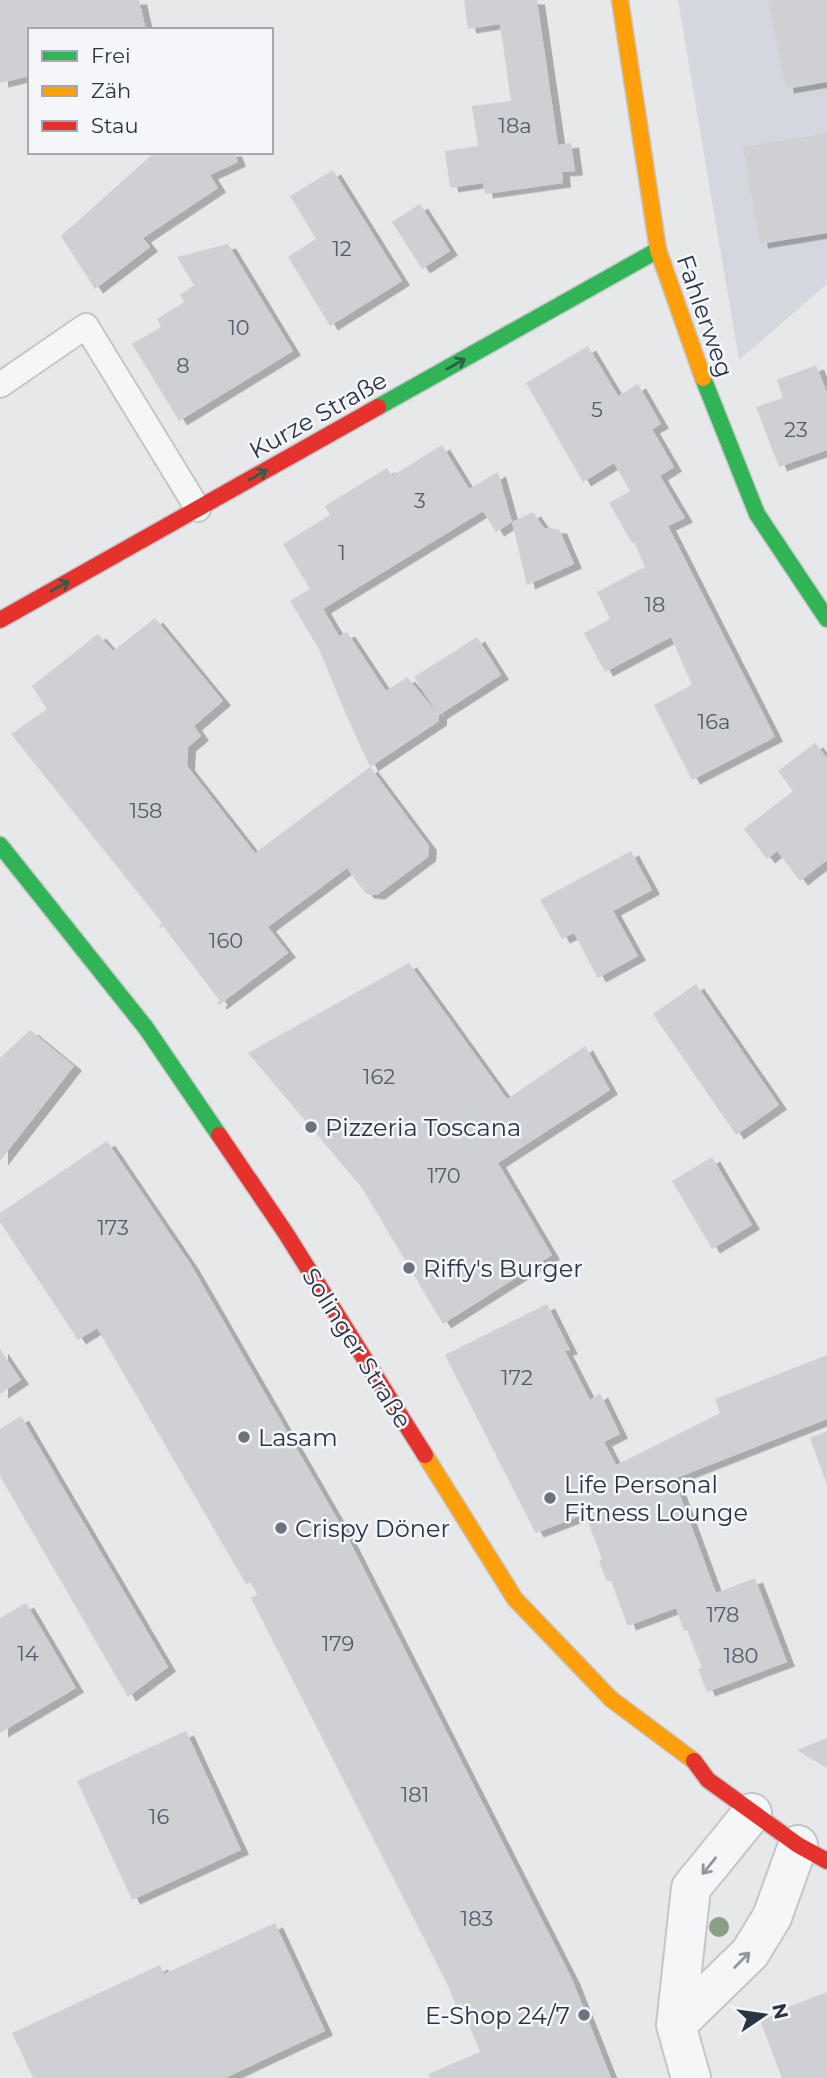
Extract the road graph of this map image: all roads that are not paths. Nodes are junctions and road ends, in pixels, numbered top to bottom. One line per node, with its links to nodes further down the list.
1 (620, 0): 2 (street, Fahlerweg)
2 (658, 250): 4 (street, Kurze Straße, one-way to 2); 5 (street, Fahlerweg)
3 (0, 385): 4 (lane)
4 (198, 509): 6 (street, Kurze Straße, one-way to 4)
5 (827, 619)
6 (0, 620)
7 (0, 845): 8 (street, Solinger Straße)
8 (752, 1812): 9 (street, Solinger Straße); 10 (street, one-way to 10)
9 (813, 1853): 10 (street, Solinger Straße, one-way to 9)
10 (676, 2025): 11 (street)
11 (691, 2078)

